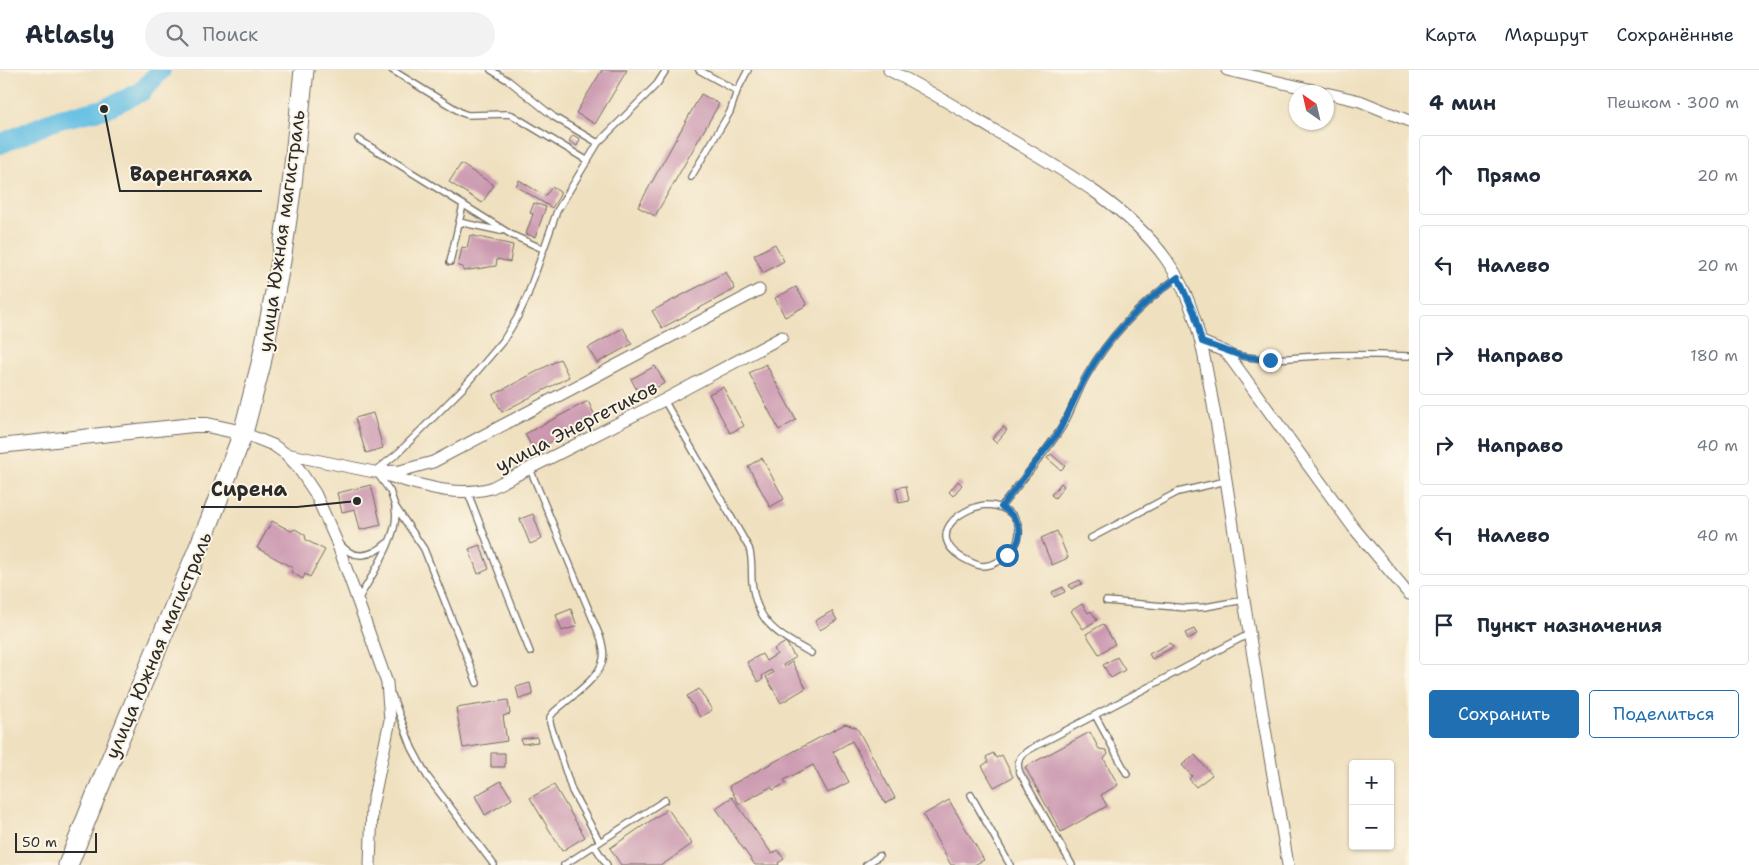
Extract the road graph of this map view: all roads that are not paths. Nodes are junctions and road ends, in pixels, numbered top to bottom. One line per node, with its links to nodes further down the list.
1 (304, 70): 27 (highway, улица Южная магистраль)
2 (392, 70): 13 (lane)
3 (491, 70): 12 (lane)
4 (666, 70): 12 (lane)
5 (699, 70): 9 (lane)
6 (748, 70): 9 (lane)
7 (889, 70): 20 (street)
8 (1227, 70): 10 (street)
9 (737, 91): 14 (lane)
10 (1409, 121)
11 (358, 139): 15 (lane)
12 (598, 143): 13 (lane)
13 (588, 161): 18 (lane)
14 (691, 176)
15 (463, 205): 16 (lane); 17 (lane)
16 (459, 222): 17 (lane); 19 (lane)
17 (506, 232): 18 (lane)
18 (543, 249): 31 (lane)
19 (450, 262)
20 (1178, 277): 23 (street); 35 (lane)
21 (759, 290): 31 (street)
22 (782, 337): 26 (street, улица Энергетиков)
23 (1202, 342): 24 (street); 32 (street)
24 (1226, 352): 25 (lane); 39 (street)
25 (1409, 356)
26 (664, 400): 30 (street, улица Энергетиков); 45 (lane)
27 (243, 433): 28 (street); 29 (street); 55 (highway, улица Южная магистраль)
28 (0, 446)
29 (286, 454): 31 (street); 38 (street)
30 (530, 469): 33 (street, улица Энергетиков); 52 (lane)
31 (374, 472): 33 (street, улица Энергетиков); 34 (lane)
32 (1226, 481): 37 (lane); 41 (street)
33 (468, 492): 44 (lane)
34 (395, 506): 36 (lane); 47 (lane)
35 (1001, 507): 35 (lane)
36 (391, 538): 38 (lane); 40 (lane)
37 (1091, 538)
38 (336, 540): 40 (street)
39 (1409, 594)
40 (358, 600): 46 (street)
41 (1244, 600): 42 (lane); 43 (street)
42 (1106, 602)
43 (1249, 634): 48 (lane); 63 (street)
44 (530, 652)
45 (811, 653)
46 (387, 683): 56 (street); 57 (lane)
47 (477, 683)
48 (1095, 715): 49 (lane); 62 (lane)
49 (1127, 774)
50 (971, 795): 61 (lane)
51 (665, 800): 52 (lane)
52 (600, 842): 53 (lane)
53 (594, 845): 58 (lane); 59 (lane)
54 (879, 856): 60 (lane)
55 (68, 865)
56 (370, 865)
57 (494, 865)
58 (564, 865)
59 (607, 865)
60 (866, 865)
61 (1010, 865)
62 (1072, 865)
63 (1288, 865)

